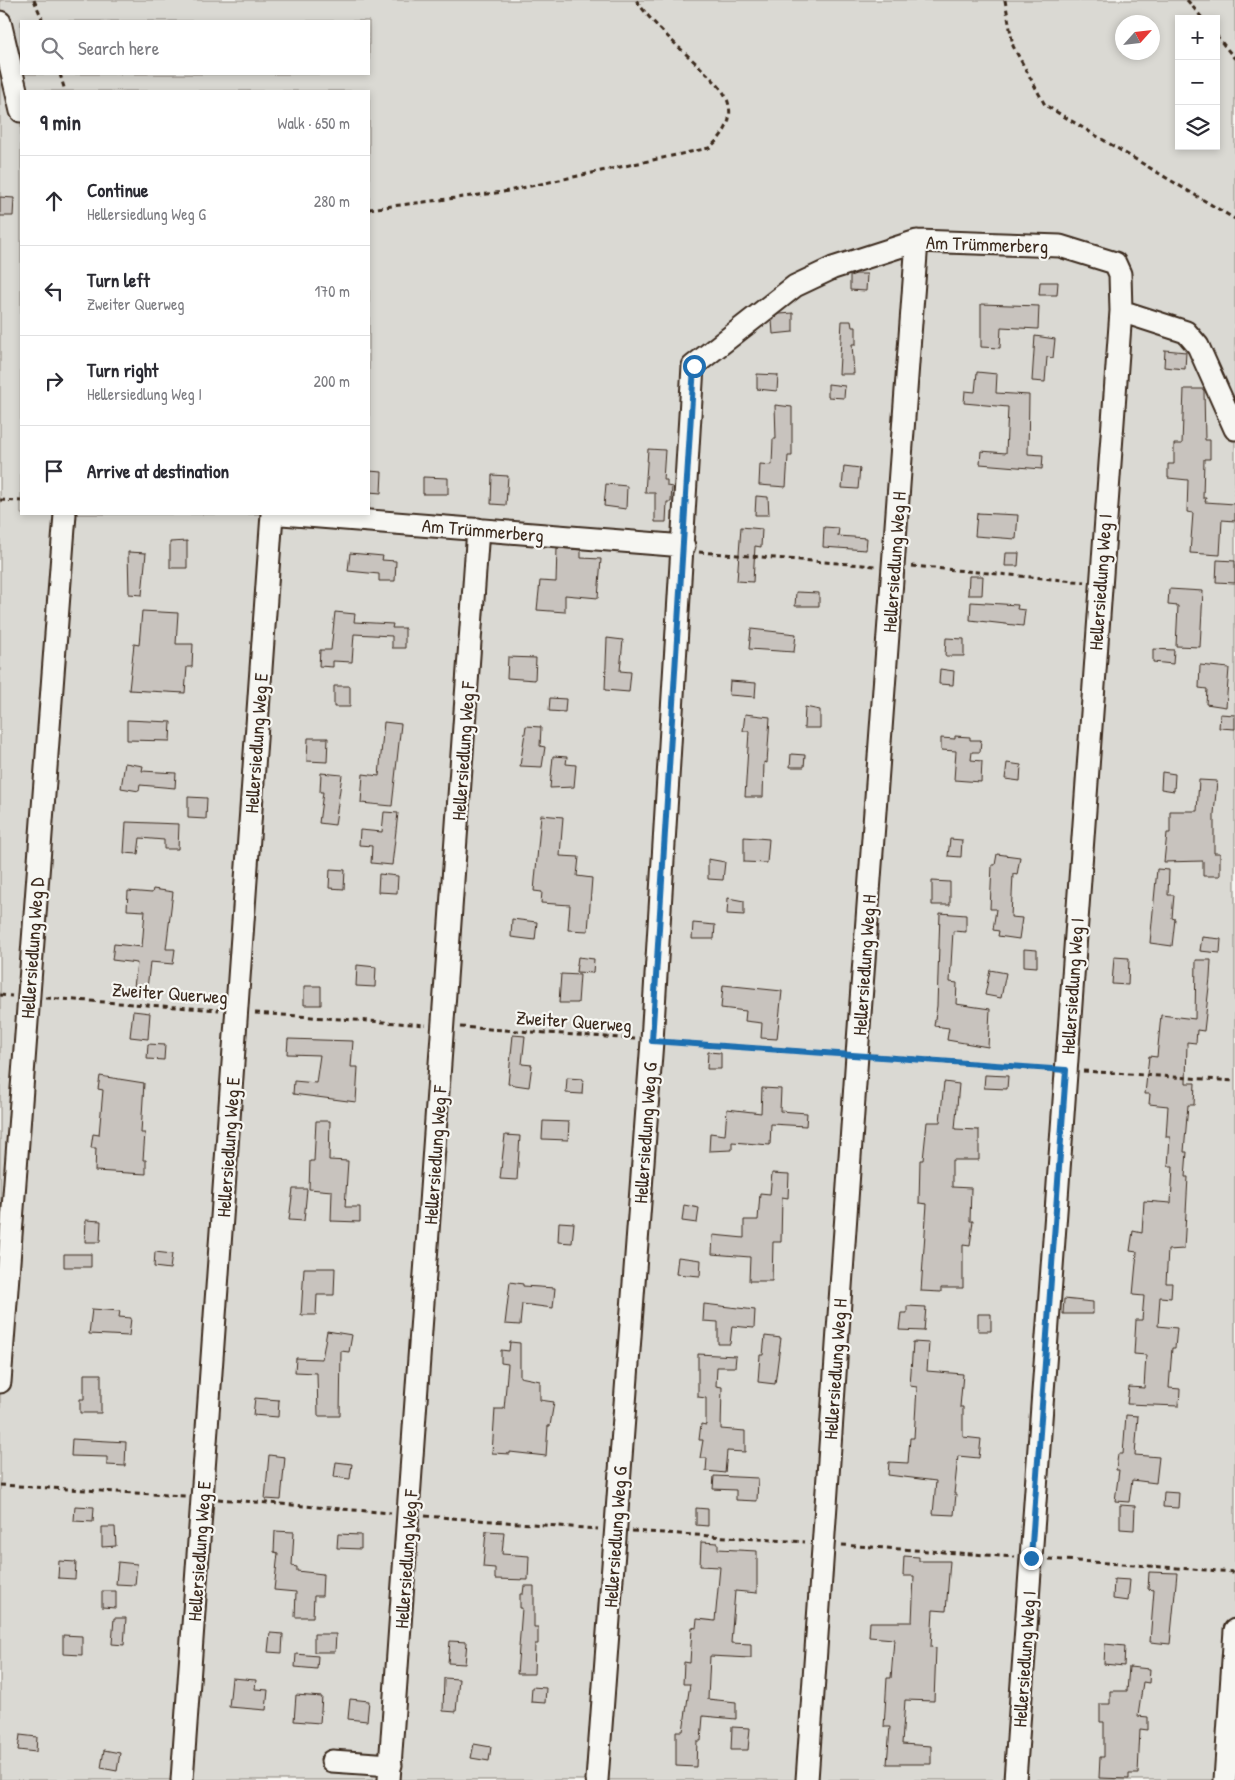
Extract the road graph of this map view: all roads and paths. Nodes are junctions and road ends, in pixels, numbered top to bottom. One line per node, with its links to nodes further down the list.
1 (34, 0): 6 (path)
2 (636, 0): 13 (path)
3 (1006, 0): 14 (path)
4 (1187, 0): 5 (path)
5 (1200, 15)
6 (43, 20)
7 (0, 22): 12 (lane)
8 (1220, 40): 9 (path)
9 (1235, 59)
10 (60, 75): 11 (path)
11 (65, 90)
12 (20, 107)
13 (370, 209)
14 (1235, 218)
15 (918, 241): 16 (lane, Am Trümmerberg); 17 (lane, Am Trümmerberg); 26 (lane, Hellersiedlung Weg H)
16 (1121, 311): 18 (lane); 27 (lane, Hellersiedlung Weg I)
17 (694, 366): 25 (lane, Hellersiedlung Weg G)
18 (1235, 428)
19 (0, 500): 20 (path)
20 (20, 501)
21 (64, 515): 29 (lane, Hellersiedlung Weg D)
22 (272, 515): 30 (lane, Hellersiedlung Weg E)
23 (295, 515): 24 (lane, Am Trümmerberg)
24 (478, 529): 25 (lane, Am Trümmerberg); 31 (lane, Hellersiedlung Weg F)
25 (684, 548): 26 (path); 32 (lane, Hellersiedlung Weg G)
26 (893, 566): 27 (path); 33 (lane, Hellersiedlung Weg H)
27 (1100, 584): 34 (lane, Hellersiedlung Weg I)
28 (0, 995): 29 (path, Zweiter Querweg)
29 (28, 997): 30 (path, Zweiter Querweg); 36 (lane, Hellersiedlung Weg D)
30 (237, 1012): 31 (path, Zweiter Querweg); 40 (lane, Hellersiedlung Weg E)
31 (444, 1026): 32 (path, Zweiter Querweg); 39 (lane, Hellersiedlung Weg F)
32 (652, 1041): 33 (path, Zweiter Querweg); 41 (lane, Hellersiedlung Weg G)
33 (857, 1055): 34 (path, Zweiter Querweg); 42 (lane, Hellersiedlung Weg H)
34 (1066, 1070): 35 (path, Zweiter Querweg); 43 (lane, Hellersiedlung Weg I)
35 (1235, 1081)
36 (0, 1382)
37 (1235, 1630): 44 (lane)
38 (332, 1761): 39 (lane)
39 (390, 1772)
40 (182, 1780)
41 (597, 1780)
42 (807, 1780)
43 (1015, 1780)
44 (1225, 1780)

